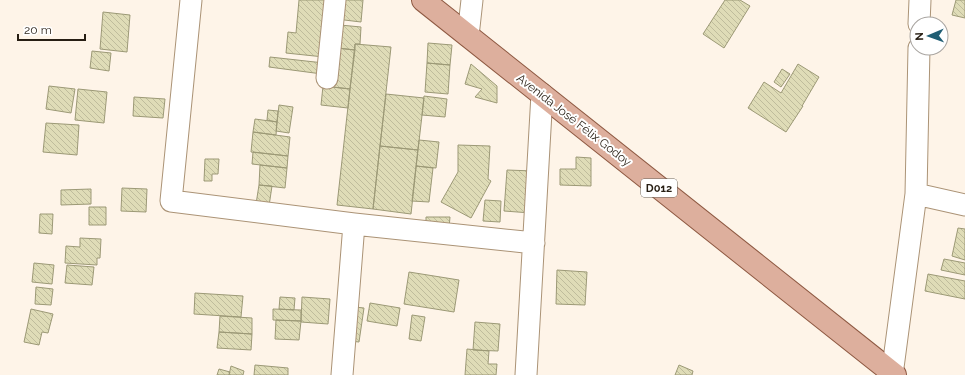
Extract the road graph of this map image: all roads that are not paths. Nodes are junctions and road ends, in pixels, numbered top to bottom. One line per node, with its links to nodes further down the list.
1 (191, 0): 13 (street)
2 (335, 0): 9 (street)
3 (423, 0): 7 (main road, Avenida José Félix Godoy / D012)
4 (472, 0): 7 (street)
5 (920, 0): 6 (street)
6 (919, 16)
7 (468, 36): 10 (main road, Avenida José Félix Godoy / D012)
8 (919, 56): 11 (street)
9 (327, 78)
10 (542, 94): 14 (street); 15 (main road, Avenida José Félix Godoy / D012)
11 (916, 194): 12 (street); 15 (street)
12 (965, 205)
13 (354, 224): 14 (street); 16 (street)
14 (534, 243): 17 (street)
15 (893, 374)
16 (342, 375)
17 (526, 375)

